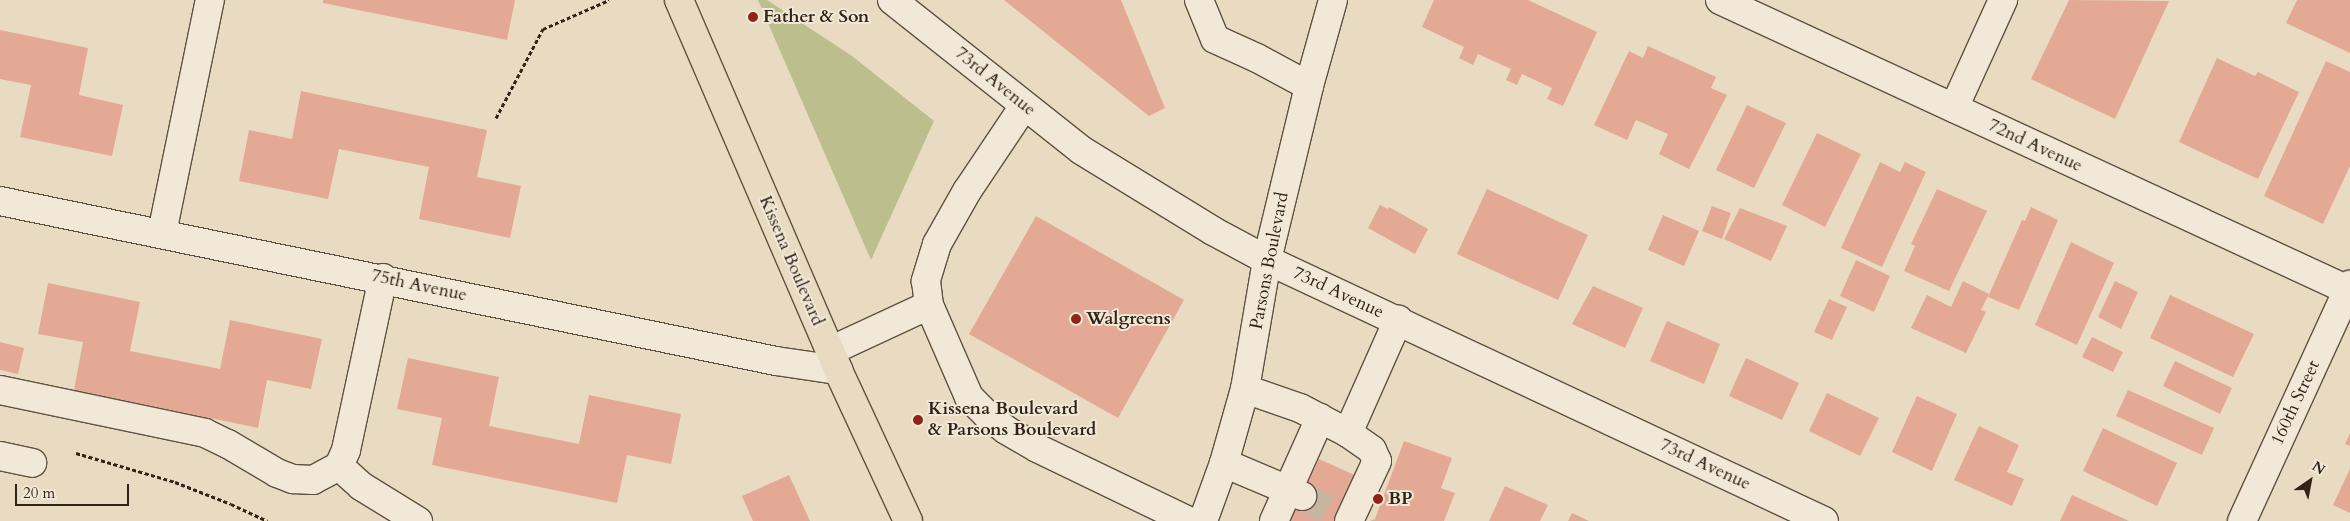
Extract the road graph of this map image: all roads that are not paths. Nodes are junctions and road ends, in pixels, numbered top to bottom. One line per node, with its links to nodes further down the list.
1 (210, 0): 12 (street)
2 (679, 0): 18 (main road, Kissena Boulevard)
3 (892, 0): 9 (street, 73rd Avenue)
4 (1199, 0): 8 (street)
5 (1333, 0): 8 (street, Parsons Boulevard)
6 (1720, 0): 10 (street, 72nd Avenue)
7 (2003, 0): 10 (street)
8 (1309, 86): 13 (street, Parsons Boulevard)
9 (1024, 106): 13 (street, 73rd Avenue); 16 (street)
10 (1954, 108): 15 (street, 72nd Avenue)
11 (0, 200): 12 (street, 75th Avenue)
12 (162, 233): 14 (street, 75th Avenue)
13 (1267, 260): 17 (street, 73rd Avenue); 19 (street, Parsons Boulevard)
14 (383, 278): 18 (street, 75th Avenue); 26 (street)
15 (2349, 289): 35 (street, 160th Street)
16 (929, 305): 18 (street); 31 (street)
17 (1398, 320): 22 (street); 34 (street, 73rd Avenue)
18 (834, 360): 29 (main road, Kissena Boulevard)
19 (1245, 389): 21 (street); 25 (street, Parsons Boulevard)
20 (0, 390): 26 (street)
21 (1320, 418): 22 (street); 27 (street)
22 (1348, 433): 28 (street)
23 (0, 456): 24 (street)
24 (32, 463)
25 (1224, 463): 27 (street); 32 (street, Parsons Boulevard)
26 (339, 466): 30 (street)
27 (1295, 493): 33 (street)
28 (1346, 519)
29 (907, 520)
30 (418, 521)
31 (1189, 521)
32 (1203, 521)
33 (1274, 521)
34 (1824, 521)
35 (2242, 521)

